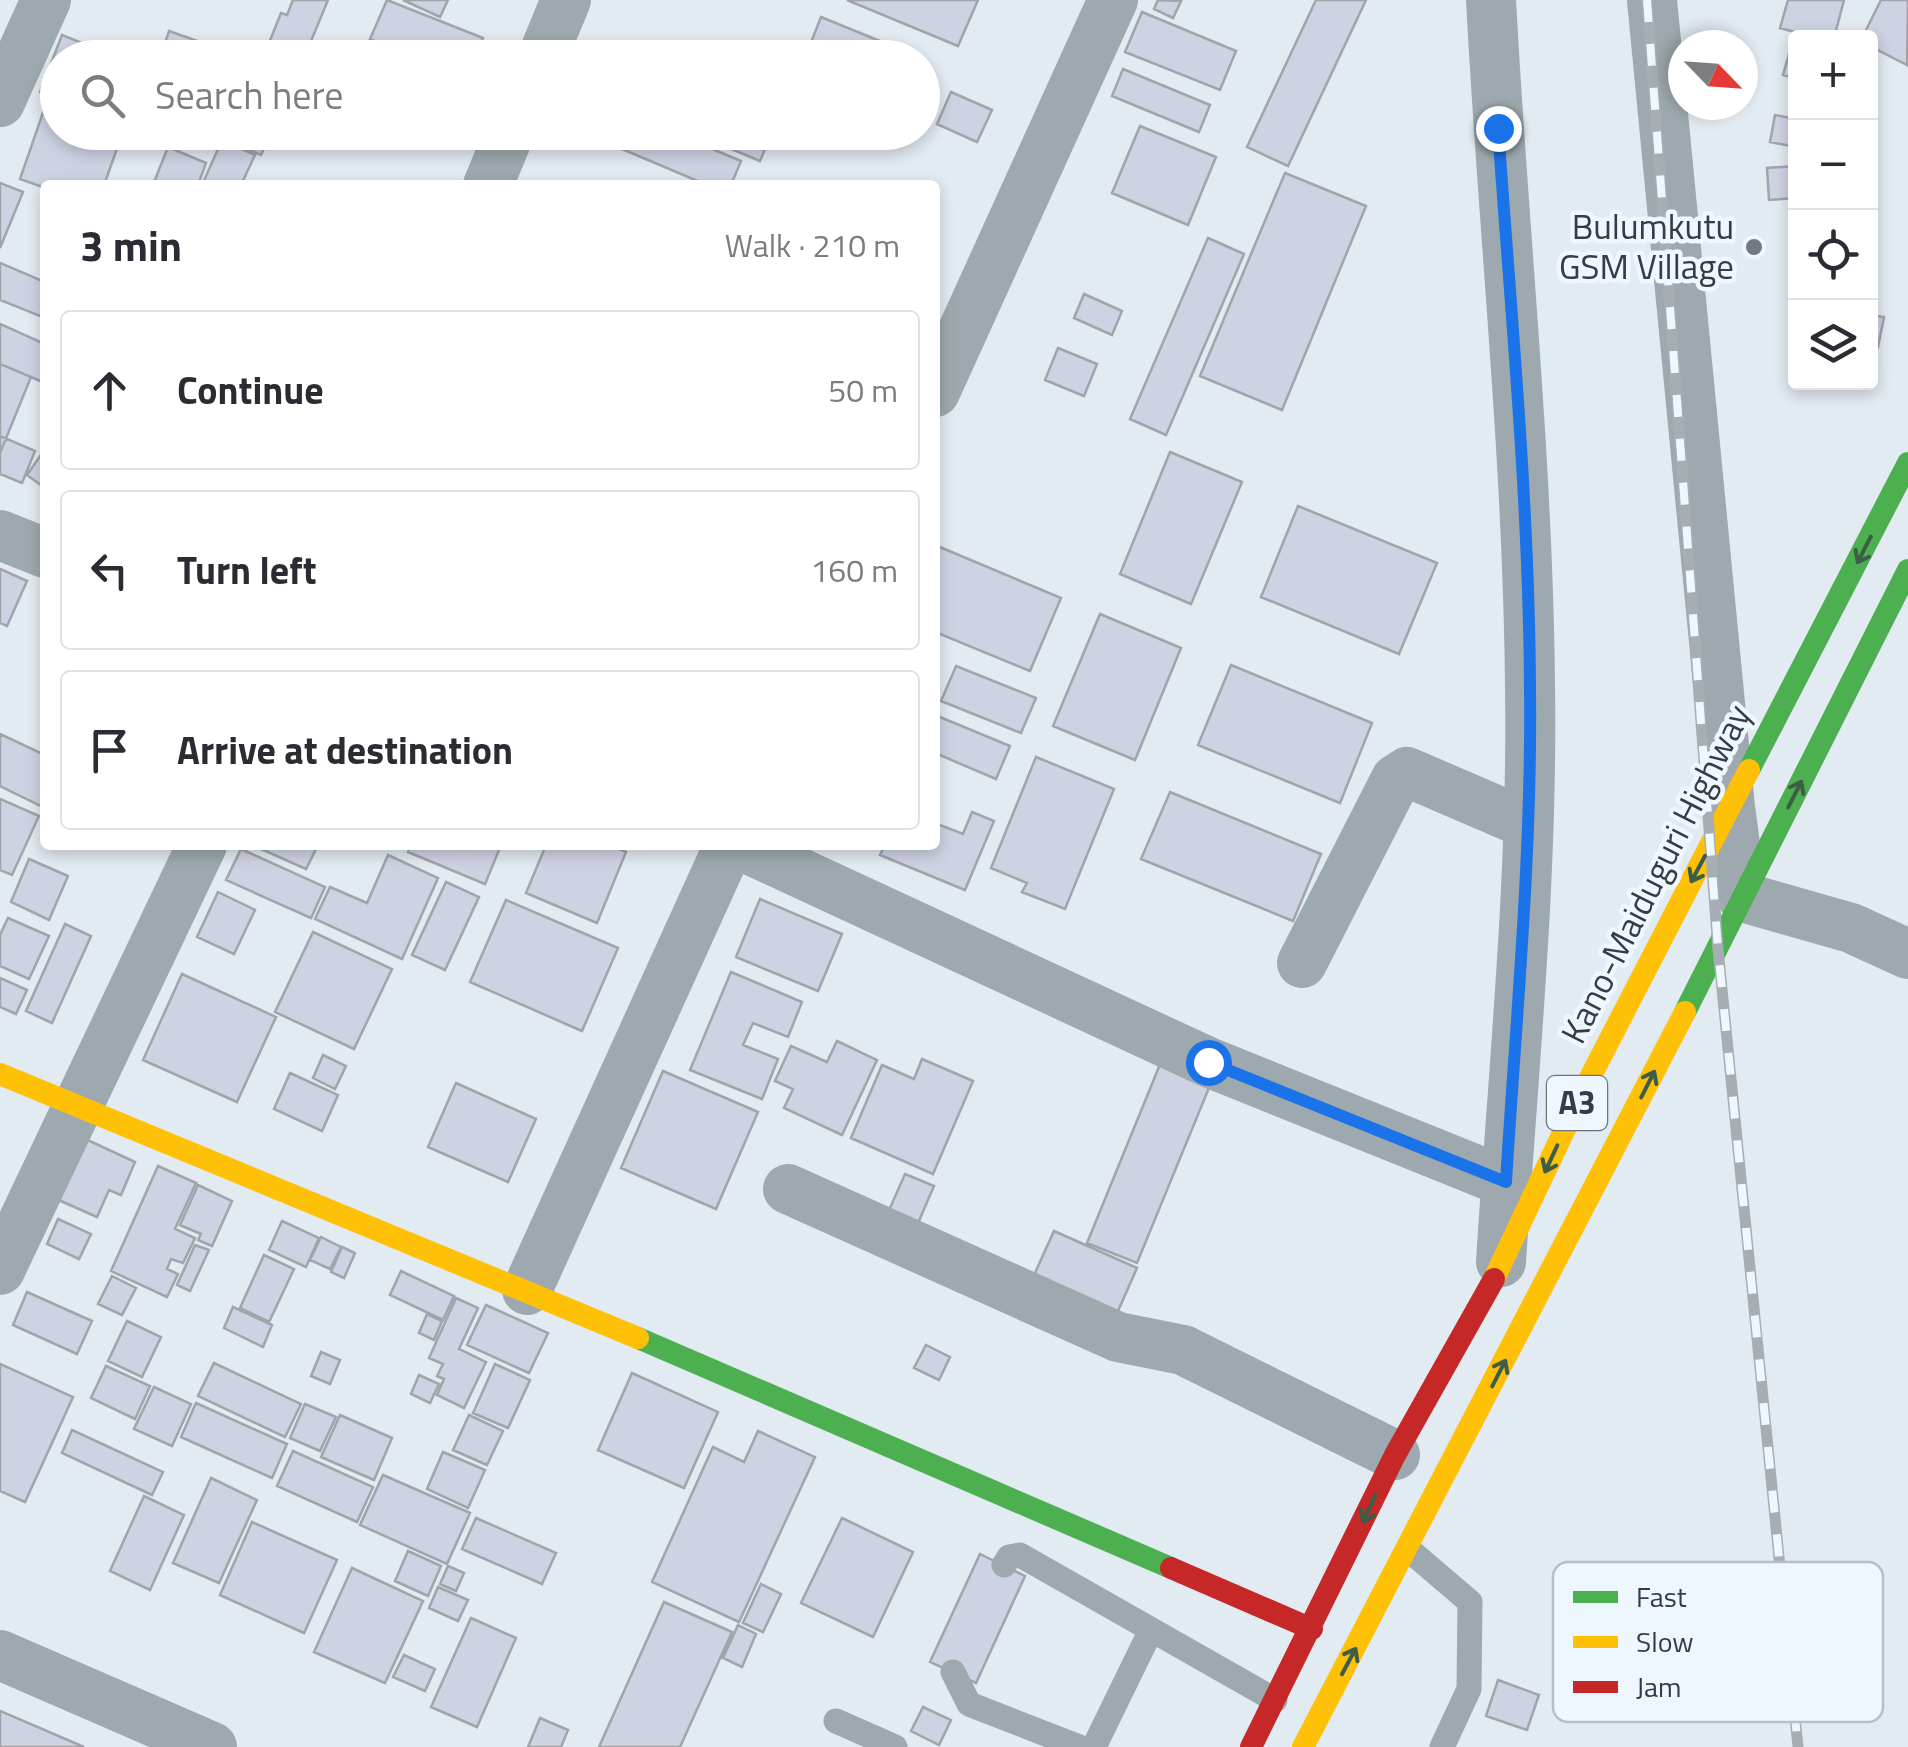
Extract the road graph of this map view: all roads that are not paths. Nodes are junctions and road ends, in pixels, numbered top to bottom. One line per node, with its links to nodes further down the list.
1 (46, 0): 7 (street)
2 (566, 0): 6 (street)
3 (1113, 0): 10 (street)
4 (1491, 0): 16 (street)
5 (1652, 0): 15 (street)
6 (549, 40)
7 (0, 102)
8 (503, 150): 9 (street)
9 (490, 180)
10 (940, 381)
11 (1908, 462): 15 (main road, Kano-Maiduguri Highway / A3, one-way to 15)
12 (0, 535): 13 (street)
13 (40, 552)
14 (1908, 570): 20 (main road, A3, one-way to 14)
15 (1730, 808): 20 (street); 27 (main road, Kano-Maiduguri Highway / A3, one-way to 27)
16 (1528, 824): 22 (street); 25 (street)
17 (200, 850): 24 (street)
18 (727, 850): 29 (street)
19 (751, 850): 25 (street)
20 (1742, 898): 21 (street); 31 (main road, A3, one-way to 20)
21 (1908, 954)
22 (1302, 963)
23 (0, 1074): 24 (main road)
24 (80, 1107): 28 (street); 29 (main road)
25 (1506, 1182): 27 (street)
26 (788, 1188): 30 (street)
27 (1500, 1266): 30 (main road, Kano-Maiduguri Highway / A3)
28 (0, 1270)
29 (526, 1290): 33 (main road)
30 (1394, 1455): 33 (main road, Kano-Maiduguri Highway / A3, one-way to 33)
31 (1408, 1549): 44 (main road, A3, one-way to 31); 45 (lane)
32 (1004, 1565): 34 (lane)
33 (1312, 1629): 37 (main road, Kano-Maiduguri Highway / A3)
34 (1152, 1630): 37 (lane); 42 (lane)
35 (0, 1656): 39 (street)
36 (953, 1672): 41 (lane)
37 (1275, 1700): 43 (main road, Kano-Maiduguri Highway / A3)
38 (836, 1721): 40 (lane)
39 (212, 1747)
40 (895, 1747)
41 (1079, 1747)
42 (1094, 1747)
43 (1252, 1747)
44 (1303, 1747)
45 (1442, 1747)

